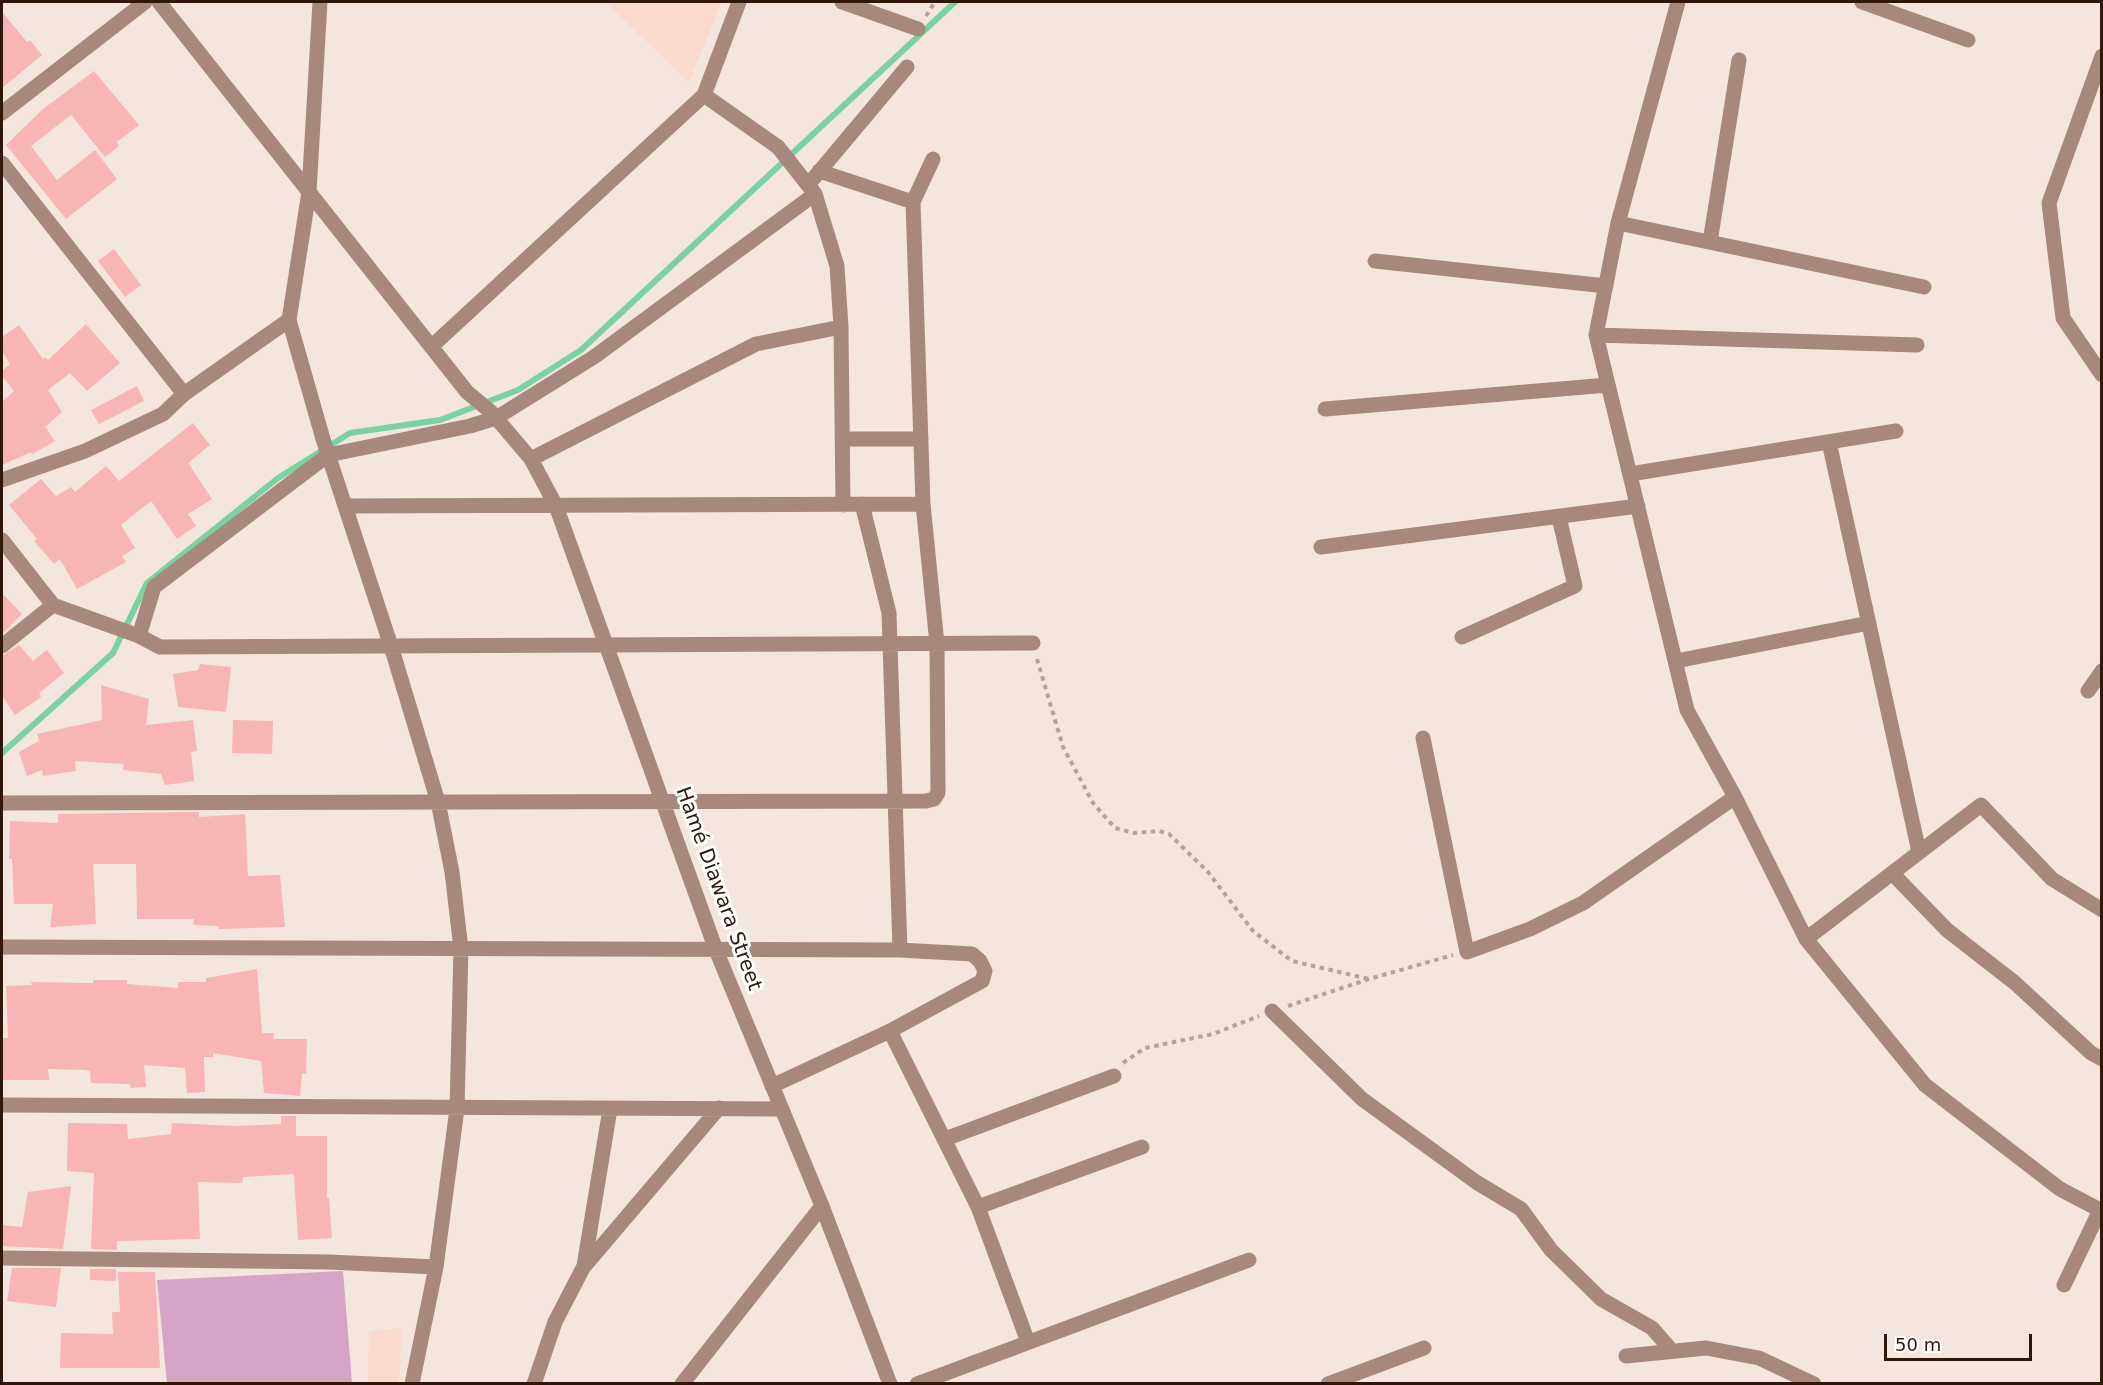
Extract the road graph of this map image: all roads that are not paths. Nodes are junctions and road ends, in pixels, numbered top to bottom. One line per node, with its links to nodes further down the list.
1 (145, 2): 14 (street)
2 (159, 2): 19 (street, Hamé Diawara Street)
3 (320, 2): 19 (street)
4 (739, 2): 13 (street)
5 (842, 2): 8 (street)
6 (1678, 2): 21 (street)
7 (1862, 2): 9 (street)
8 (918, 29)
9 (1968, 40)
10 (2102, 56): 31 (street)
11 (1739, 60): 22 (street)
12 (907, 67): 17 (street)
13 (704, 95): 18 (street); 30 (street)
14 (2, 113)
15 (933, 159): 20 (street)
16 (2, 163): 33 (street)
17 (819, 171): 18 (street); 20 (street)
18 (812, 190): 27 (street); 35 (street)
19 (309, 192): 26 (street); 30 (street, Hamé Diawara Street)
20 (914, 202): 38 (street)
21 (1618, 223): 22 (street); 24 (street)
22 (1710, 242): 25 (street)
23 (1375, 261): 24 (street)
24 (1606, 286): 28 (street)
25 (1924, 287)
26 (289, 320): 33 (street); 40 (street)
27 (841, 327): 37 (street); 41 (street)
28 (1596, 335): 29 (street); 32 (street)
29 (1917, 345)
30 (431, 347): 35 (street, Hamé Diawara Street)
31 (2099, 368)
32 (1608, 385): 34 (street); 42 (street)
33 (184, 394): 43 (street)
34 (1325, 409)
35 (494, 415): 40 (street); 41 (street, Hamé Diawara Street)
36 (1896, 431): 39 (street)
37 (842, 439): 38 (street); 46 (street)
38 (921, 439): 45 (street)
39 (1829, 442): 42 (street); 54 (street)
40 (328, 455): 47 (street); 55 (street)
41 (531, 459): 48 (street, Hamé Diawara Street)
42 (1630, 474): 49 (street)
43 (2, 480)
44 (862, 504): 45 (street); 46 (street); 58 (street)
45 (923, 504): 59 (street)
46 (843, 505): 48 (street)
47 (345, 506): 48 (street); 62 (street)
48 (556, 506): 60 (street, Hamé Diawara Street)
49 (1638, 506): 50 (street); 63 (street)
50 (1559, 516): 52 (street); 56 (street)
51 (2, 540): 53 (street)
52 (1321, 547)
53 (53, 605): 55 (street); 61 (street)
54 (1869, 623): 63 (street); 72 (street)
55 (136, 635): 62 (street)
56 (1462, 637)
57 (1033, 643): 59 (street)
58 (891, 644): 59 (street); 60 (street); 69 (street)
59 (937, 644): 69 (street)
60 (608, 645): 62 (street); 68 (street, Hamé Diawara Street)
61 (2, 646)
62 (392, 646): 70 (street)
63 (1676, 661): 67 (street)
64 (2102, 671): 65 (street)
65 (2088, 691)
66 (1423, 738): 67 (street)
67 (1735, 797): 75 (street)
68 (663, 801): 69 (street); 70 (street); 78 (street, Hamé Diawara Street)
69 (896, 801): 79 (street)
70 (438, 802): 71 (street); 77 (street)
71 (2, 803)
72 (1919, 852): 73 (street); 74 (street)
73 (1892, 873): 75 (street); 82 (street)
74 (2102, 910)
75 (1806, 939): 94 (street)
76 (2, 947): 77 (street)
77 (461, 949): 78 (street); 87 (street)
78 (716, 950): 79 (street); 84 (street, Hamé Diawara Street)
79 (900, 950): 81 (street)
80 (1272, 1011): 102 (street)
81 (890, 1031): 84 (street); 90 (street)
82 (2102, 1059)
83 (1114, 1076): 90 (street)
84 (772, 1086): 89 (street, Hamé Diawara Street)
85 (2, 1105): 87 (street)
86 (719, 1107): 88 (street); 89 (street); 98 (street)
87 (457, 1109): 88 (street); 97 (street)
88 (610, 1109): 98 (street)
89 (782, 1109): 92 (street, Hamé Diawara Street)
90 (945, 1139): 93 (street)
91 (1142, 1147): 93 (street)
92 (822, 1206): 106 (street); 107 (street, Hamé Diawara Street)
93 (978, 1206): 100 (street)
94 (2101, 1210): 99 (street)
95 (2, 1258): 97 (street)
96 (1249, 1260): 100 (street)
97 (436, 1267): 104 (street)
98 (583, 1268): 105 (street)
99 (2064, 1286)
100 (1028, 1342): 108 (street)
101 (1424, 1348): 109 (street)
102 (1672, 1351): 103 (street); 110 (street)
103 (1626, 1356)
104 (412, 1383)
105 (534, 1383)
106 (682, 1383)
107 (891, 1383)
108 (917, 1383)
109 (1328, 1383)
110 (1814, 1383)

